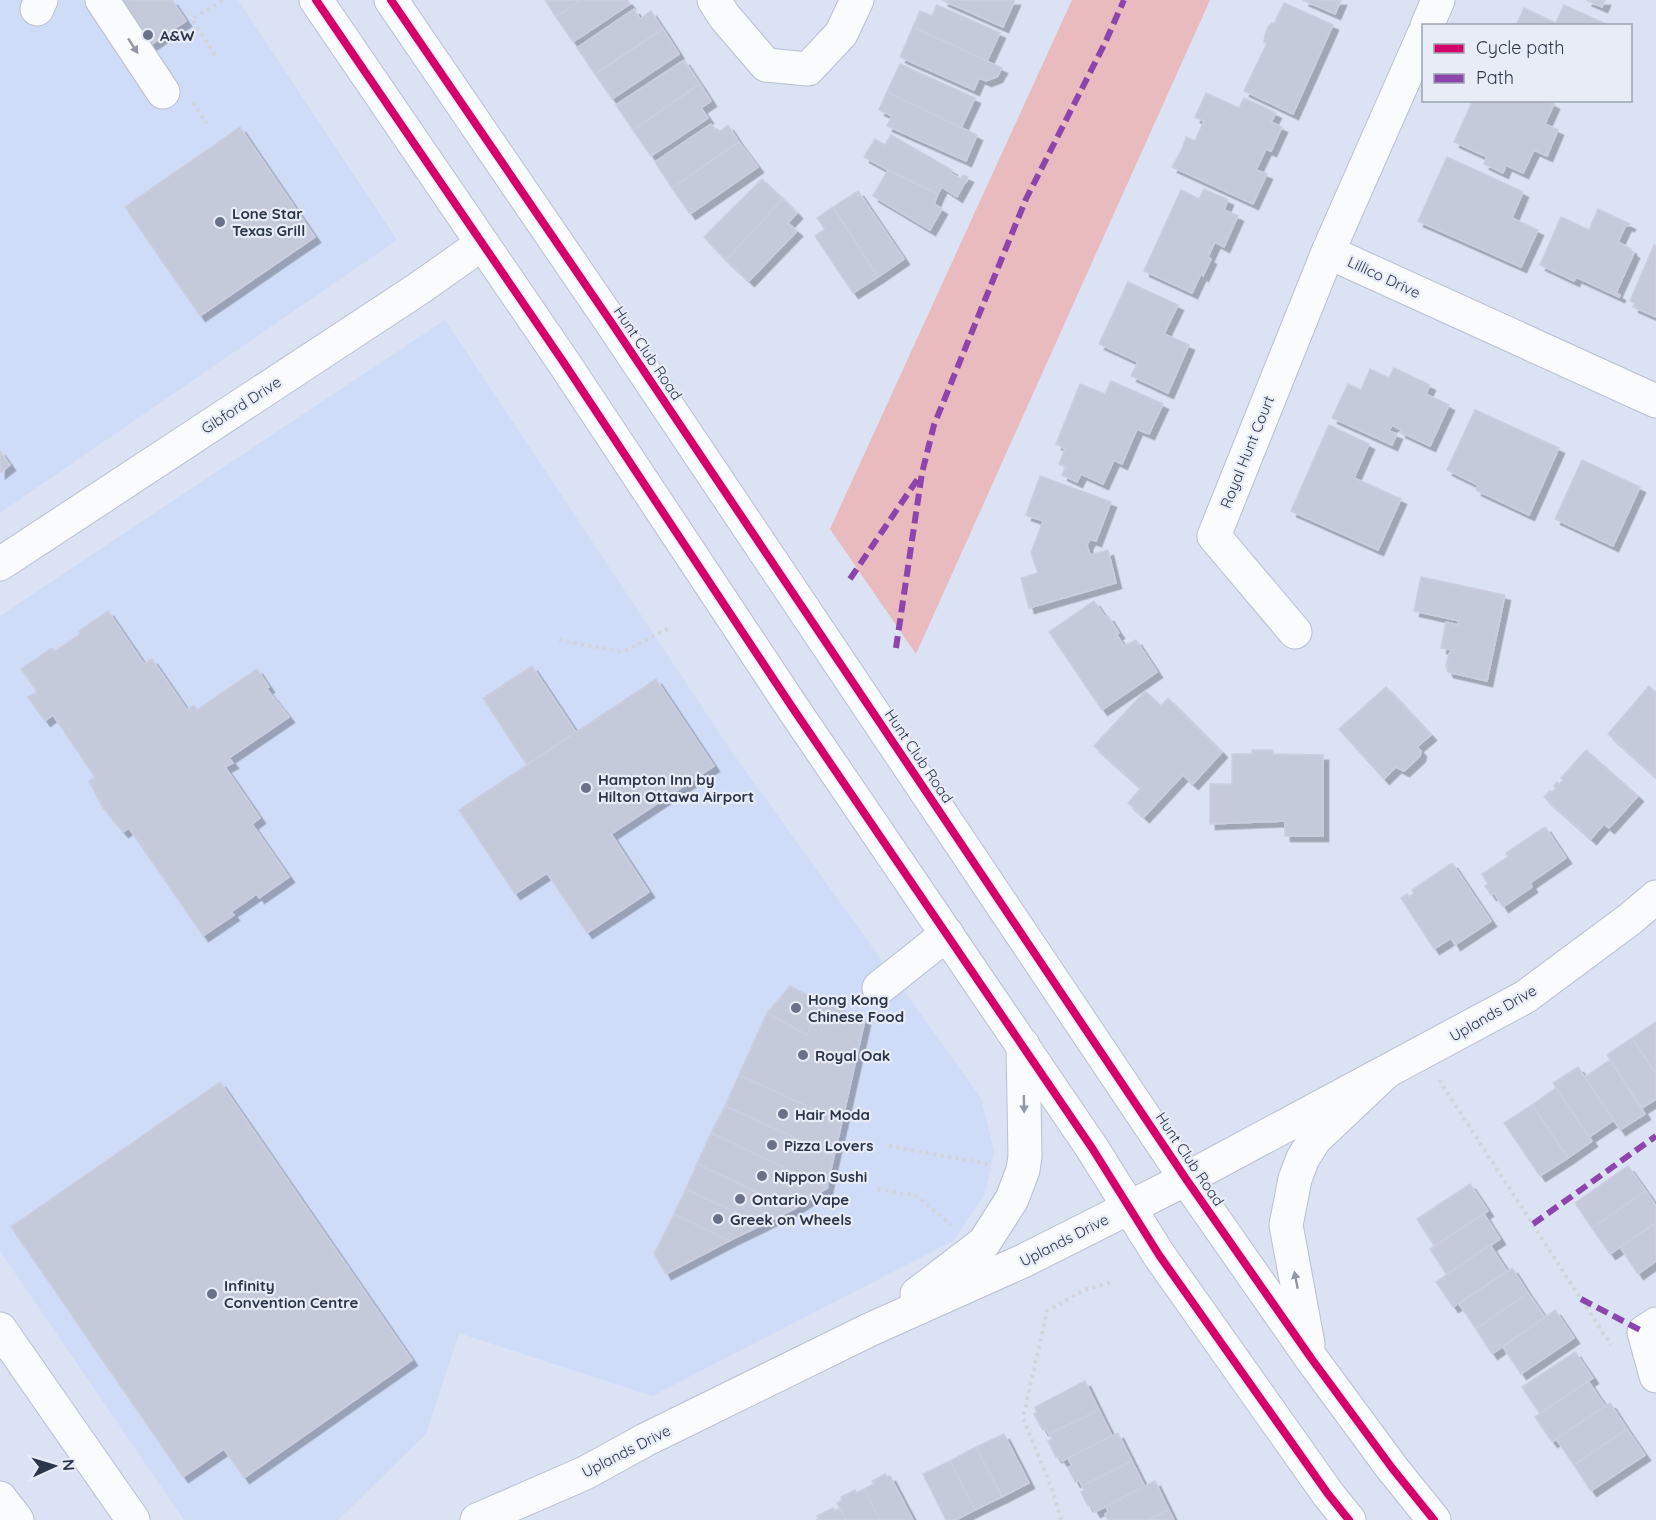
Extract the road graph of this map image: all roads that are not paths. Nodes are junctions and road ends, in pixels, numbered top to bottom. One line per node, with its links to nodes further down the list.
1 (102, 0): 9 (main road, one-way to 9)
2 (316, 0): 10 (main road)
3 (391, 0): 20 (main road, Hunt Club Road)
4 (714, 0): 5 (main road)
5 (857, 0)
6 (1438, 0): 7 (main road)
7 (1428, 24)
8 (1422, 39): 11 (main road)
9 (177, 96)
10 (482, 244): 13 (main road, Gibford Drive); 16 (main road)
11 (1328, 252): 12 (main road, Lillico Drive); 14 (main road, Royal Hunt Court)
12 (1656, 401)
13 (0, 564)
14 (1295, 632)
15 (1656, 897): 19 (main road, Uplands Drive)
16 (947, 934): 17 (main road); 18 (main road)
17 (879, 988)
18 (1023, 1045): 21 (main road); 24 (main road, one-way to 24)
19 (1385, 1072): 20 (main road, Uplands Drive); 25 (main road, one-way to 19)
20 (1186, 1179): 21 (main road, Uplands Drive); 25 (main road, Hunt Club Road)
21 (1129, 1207): 24 (main road, Uplands Drive); 31 (main road)
22 (1656, 1324): 26 (main road)
23 (0, 1329): 29 (main road)
24 (869, 1330): 30 (main road, Uplands Drive)
25 (1311, 1358): 32 (main road, Hunt Club Road)
26 (1656, 1376)
27 (0, 1498): 28 (main road)
28 (17, 1520)
29 (133, 1520)
30 (477, 1520)
31 (1349, 1520)
32 (1434, 1520)

